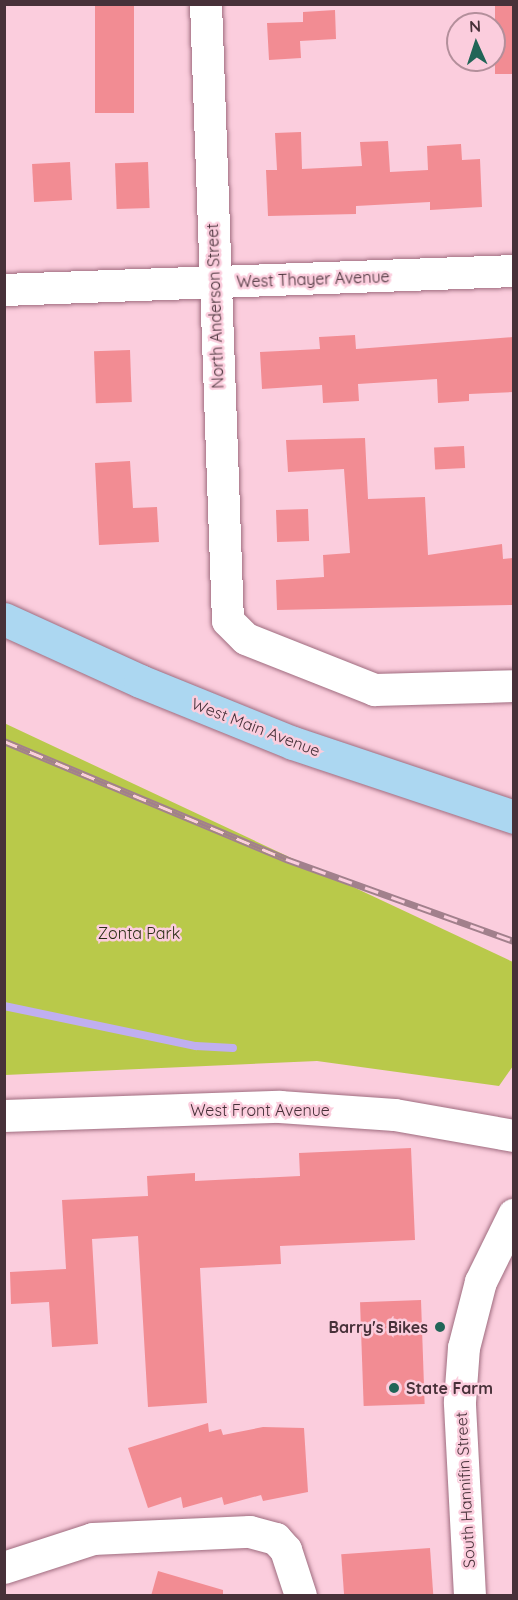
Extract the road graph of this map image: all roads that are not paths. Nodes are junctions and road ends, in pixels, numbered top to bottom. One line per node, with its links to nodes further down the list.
1 (206, 4): 3 (street, North Anderson Street)
2 (513, 271): 3 (street, West Thayer Avenue)
3 (215, 283): 4 (street, West Thayer Avenue); 6 (street, North Anderson Street)
4 (4, 291)
5 (4, 620): 7 (main road, West Main Avenue)
6 (513, 686)
7 (513, 818)
8 (4, 1116): 9 (street, West Front Avenue)
9 (513, 1136)
10 (513, 1215): 13 (street, South Hannifin Street)
11 (4, 1569): 12 (street)
12 (301, 1596)
13 (470, 1596)

